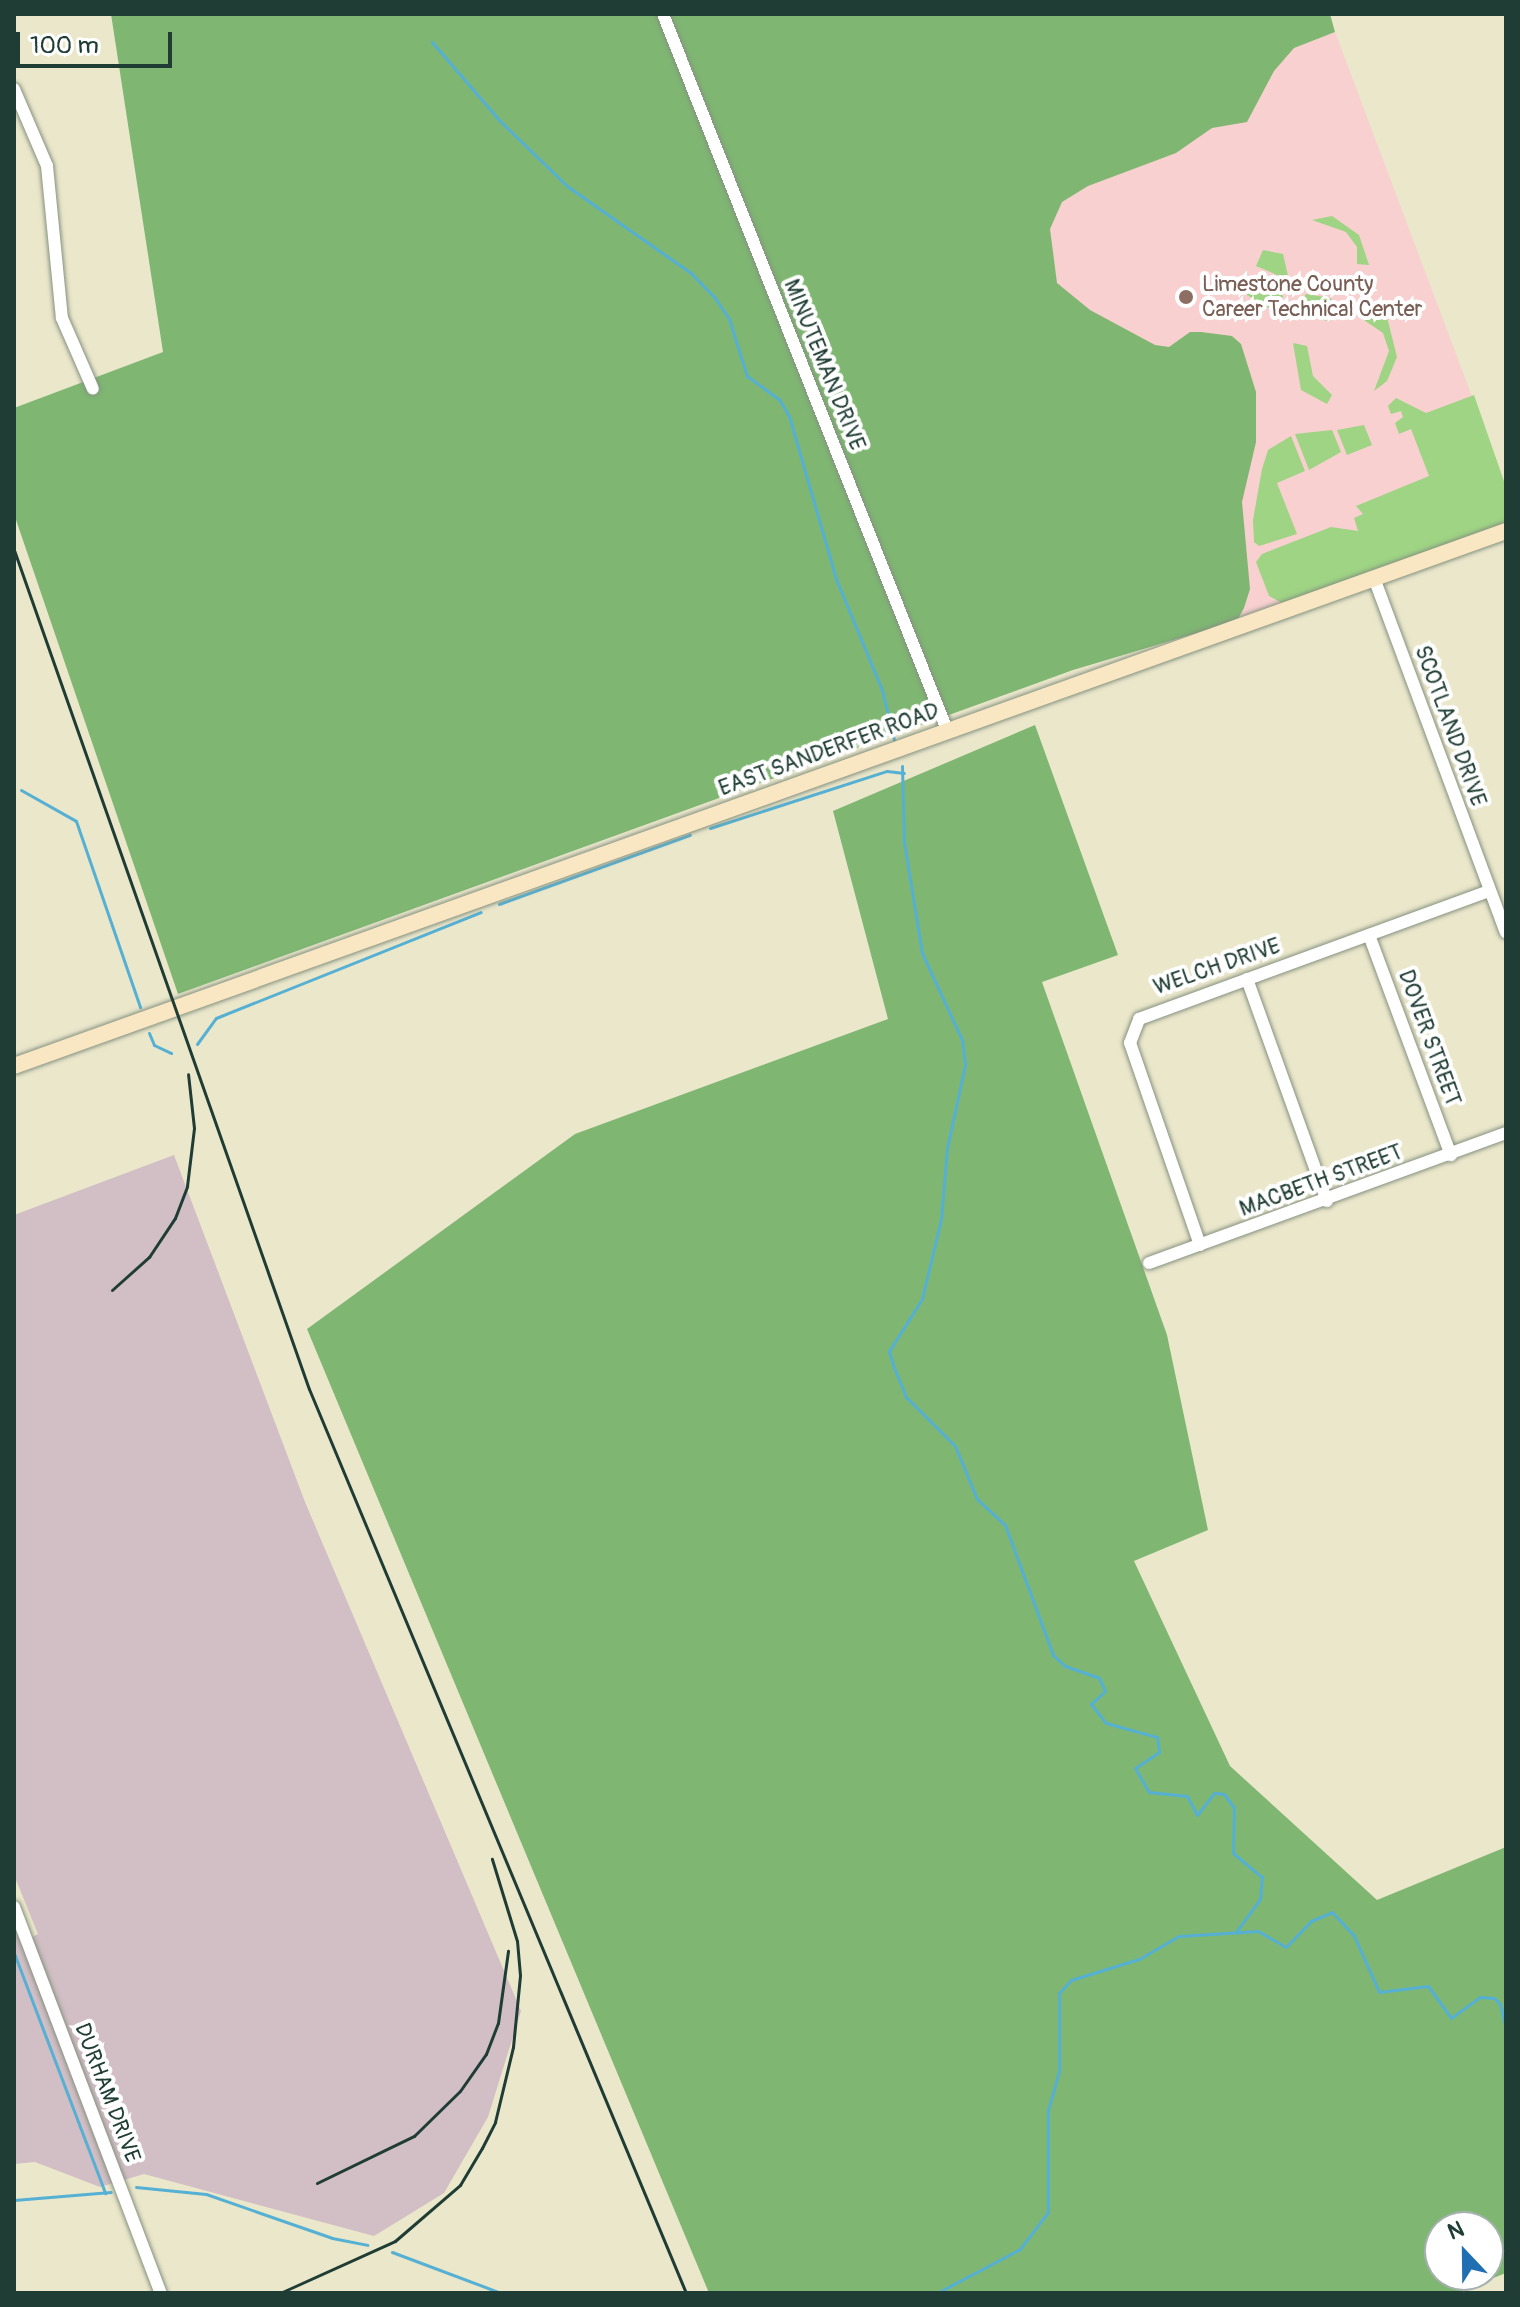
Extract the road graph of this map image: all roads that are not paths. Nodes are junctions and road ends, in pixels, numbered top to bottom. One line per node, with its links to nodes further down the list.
1 (663, 14): 6 (street, MINUTEMAN DRIVE)
2 (14, 89): 3 (street)
3 (93, 389)
4 (1506, 531): 5 (street, EAST SANDERFER ROAD)
5 (1374, 578): 6 (street, EAST SANDERFER ROAD); 7 (street, SCOTLAND DRIVE)
6 (947, 730): 11 (street, EAST SANDERFER ROAD)
7 (1489, 891): 8 (street, SCOTLAND DRIVE); 9 (street, WELCH DRIVE)
8 (1506, 932)
9 (1369, 935): 10 (street, WELCH DRIVE); 13 (street, DOVER STREET)
10 (1247, 979): 14 (street); 15 (street, WELCH DRIVE)
11 (14, 1066)
12 (1506, 1133): 13 (street, MACBETH STREET)
13 (1451, 1155): 14 (street, MACBETH STREET)
14 (1327, 1201): 15 (street, MACBETH STREET)
15 (1200, 1245): 16 (street, MACBETH STREET)
16 (1149, 1263)
17 (14, 1907): 18 (street, DURHAM DRIVE)
18 (161, 2293)

